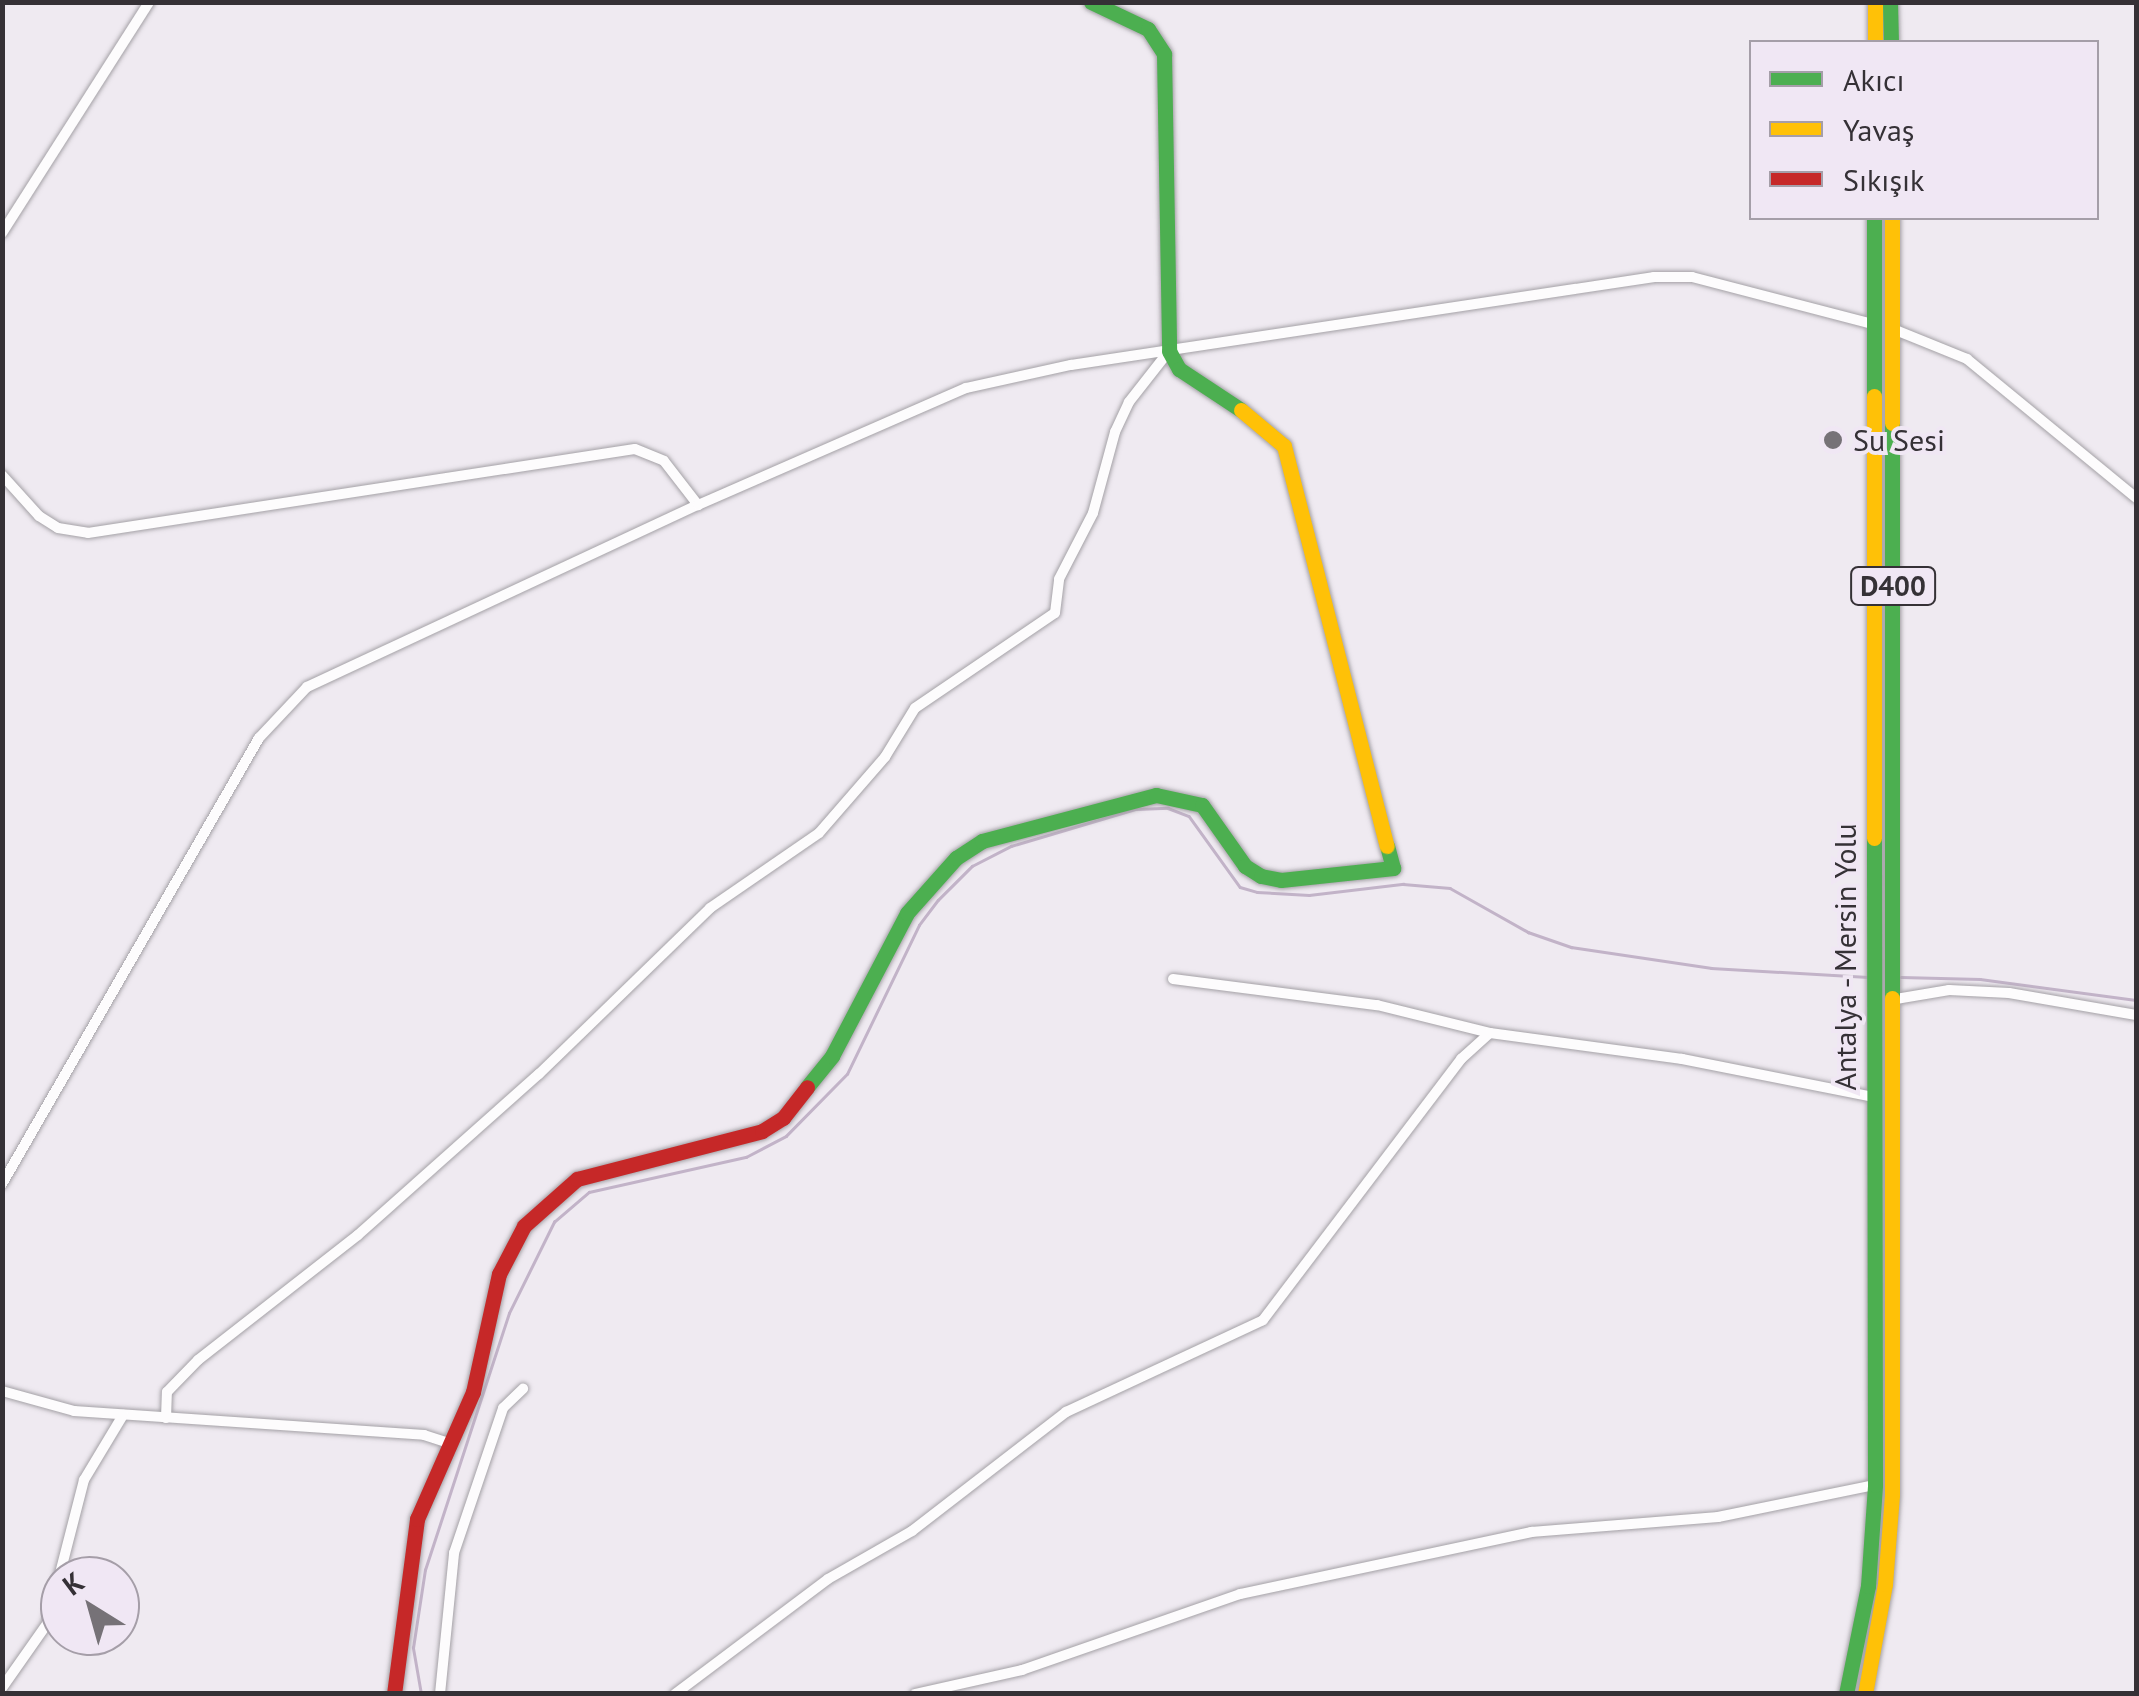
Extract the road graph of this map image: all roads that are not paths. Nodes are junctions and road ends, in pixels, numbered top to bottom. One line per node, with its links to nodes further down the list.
1 (150, 2): 9 (street)
2 (1091, 2): 12 (main road)
3 (1874, 2): 5 (main road)
4 (1890, 2): 6 (main road)
5 (1875, 40)
6 (1891, 40)
7 (1874, 220): 10 (main road, Antalya - Mersin Yolu / D400)
8 (1892, 220): 11 (main road, Antalya - Mersin Yolu / D400)
9 (2, 234)
10 (1874, 324): 11 (main road); 12 (street); 16 (main road, Antalya - Mersin Yolu / D400)
11 (1892, 328): 14 (street); 16 (main road, Antalya - Mersin Yolu / D400)
12 (1169, 351): 15 (street); 26 (street); 27 (main road)
13 (2, 474): 15 (street)
14 (2136, 498)
15 (698, 505): 22 (street)
16 (1882, 955): 18 (main road, Antalya - Mersin Yolu / D400)
17 (1173, 979): 20 (street)
18 (1885, 996): 19 (street); 21 (main road, Antalya - Mersin Yolu / D400); 35 (main road, Antalya - Mersin Yolu / D400)
19 (2136, 1014)
20 (1490, 1033): 21 (street); 32 (street)
21 (1874, 1097): 28 (main road, Antalya - Mersin Yolu / D400)
22 (2, 1184)
23 (523, 1389): 31 (street)
24 (2, 1390): 25 (street)
25 (123, 1415): 26 (street); 29 (street)
26 (166, 1418): 27 (street)
27 (449, 1443): 30 (main road)
28 (1876, 1485): 33 (street); 34 (main road, Antalya - Mersin Yolu / D400)
29 (2, 1688)
30 (394, 1694)
31 (440, 1694)
32 (675, 1694)
33 (915, 1694)
34 (1846, 1694)
35 (1865, 1694)

